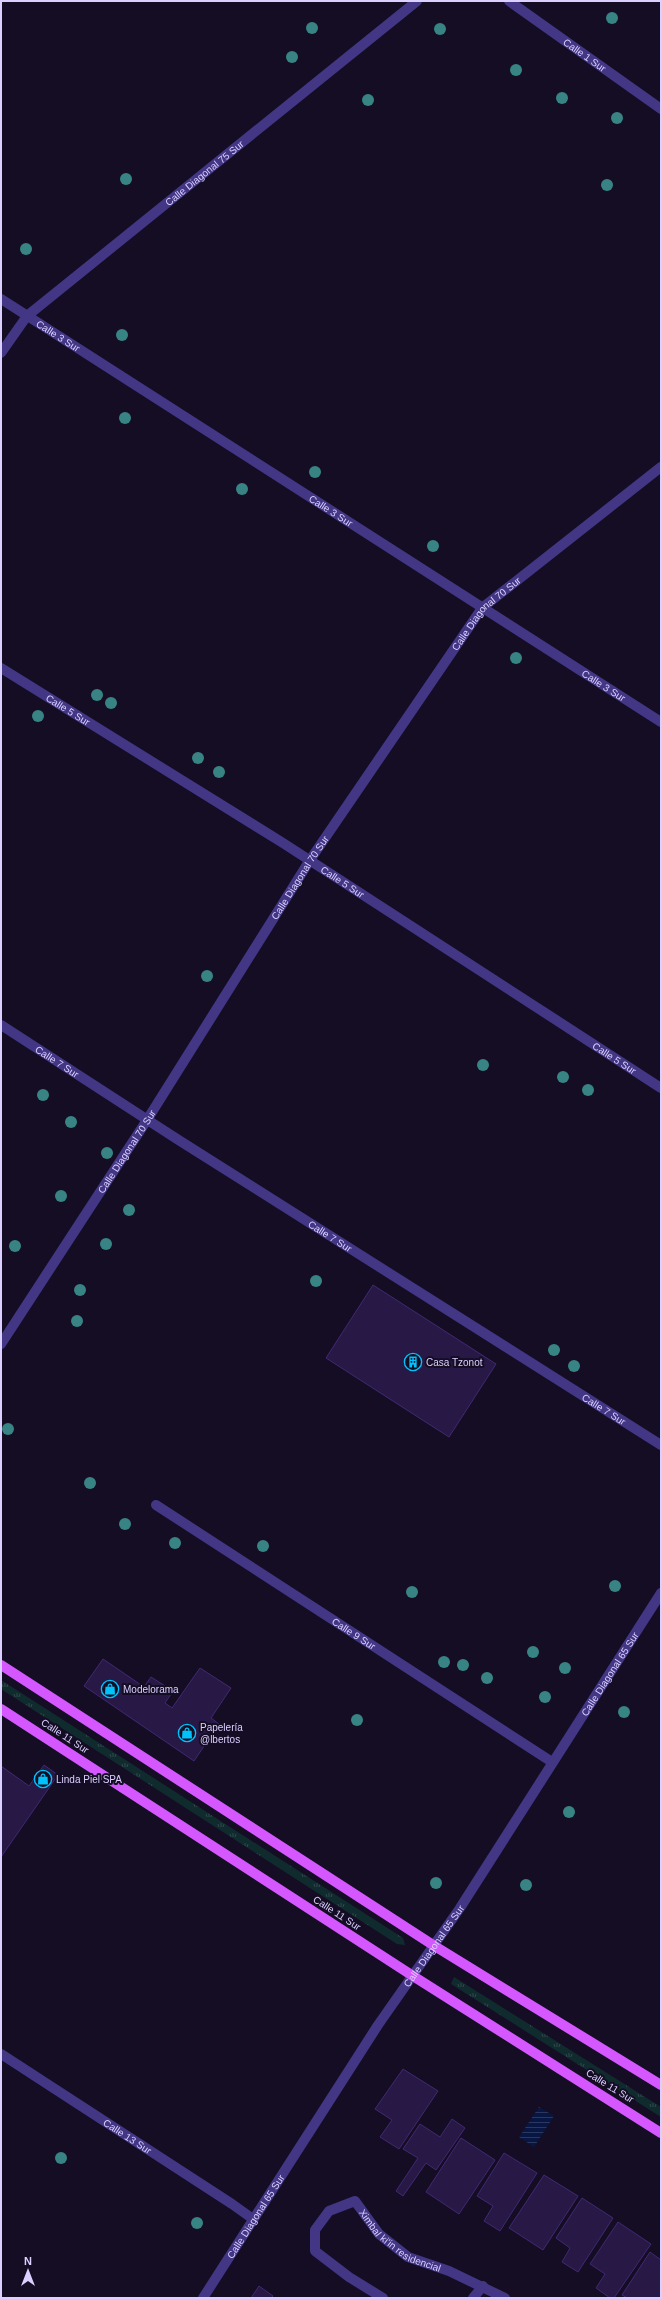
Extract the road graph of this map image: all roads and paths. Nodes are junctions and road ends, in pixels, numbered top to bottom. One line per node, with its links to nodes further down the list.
1 (417, 1): 5 (street, Calle Diagonal 75 Sur)
2 (508, 1): 3 (street, Calle 1 Sur)
3 (661, 109)
4 (1, 299): 5 (street, Calle 3 Sur)
5 (27, 316): 6 (street, Calle Diagonal 75 Sur); 8 (street, Calle 3 Sur)
6 (1, 353)
7 (661, 467): 8 (street, Calle Diagonal 70 Sur)
8 (482, 608): 10 (street, Calle 3 Sur); 11 (street, Calle Diagonal 70 Sur)
9 (1, 668): 11 (street, Calle 5 Sur)
10 (661, 722)
11 (310, 860): 13 (street, Calle 5 Sur); 14 (street, Calle Diagonal 70 Sur)
12 (1, 1024): 14 (street, Calle 7 Sur)
13 (661, 1088)
14 (147, 1120): 15 (street, Calle Diagonal 70 Sur); 16 (street, Calle 7 Sur)
15 (1, 1344)
16 (661, 1445)
17 (156, 1505): 21 (street, Calle 9 Sur)
18 (661, 1593): 21 (street, Calle Diagonal 65 Sur)
19 (1, 1665): 22 (main road)
20 (1, 1709): 23 (main road, Calle 11 Sur)
21 (552, 1762): 22 (street, Calle Diagonal 65 Sur)
22 (433, 1945): 23 (street, Calle Diagonal 65 Sur); 25 (main road)
23 (413, 1976): 26 (main road, Calle 11 Sur); 27 (street, Calle Diagonal 65 Sur)
24 (1, 2054): 27 (street, Calle 13 Sur)
25 (661, 2085)
26 (661, 2133)
27 (253, 2219): 29 (street, Calle Diagonal 65 Sur)
28 (483, 2286): 30 (street, Ximbal ki'in residencial); 31 (street); 32 (street, Ximbal ki'in residencial)
29 (203, 2298)
30 (383, 2298)
31 (473, 2298)
32 (505, 2298)

